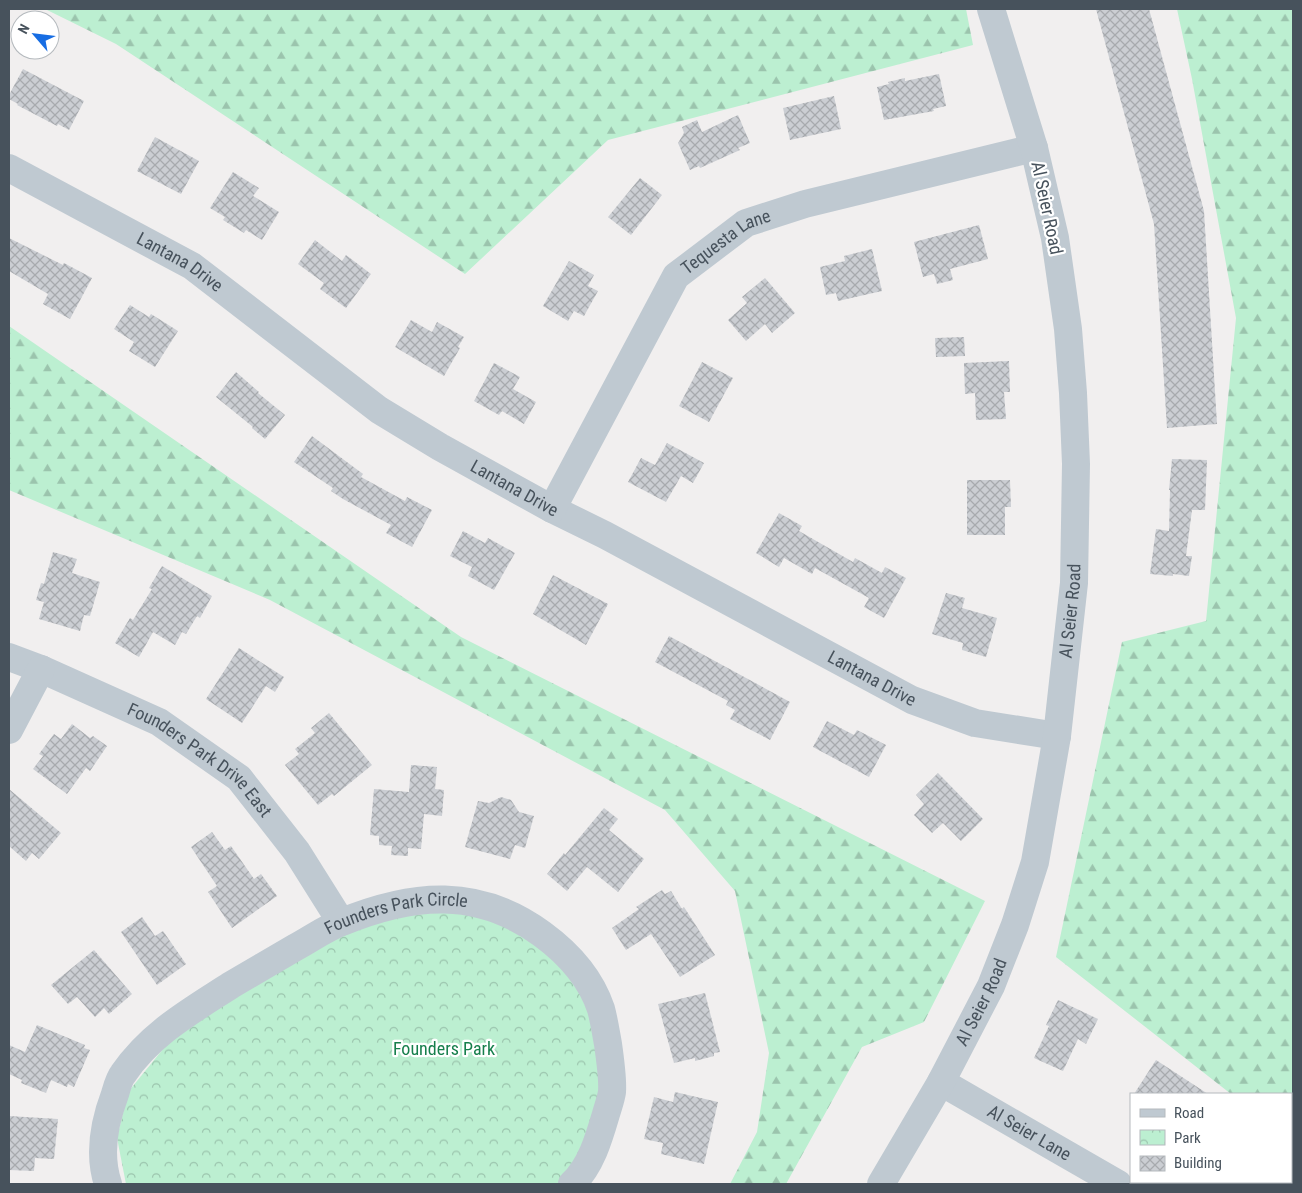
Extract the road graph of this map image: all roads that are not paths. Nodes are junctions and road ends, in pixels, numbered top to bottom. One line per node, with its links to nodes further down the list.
1 (992, 9): 2 (street, Al Seier Road)
2 (1034, 148): 4 (street, Tequesta Lane); 8 (street, Al Seier Road)
3 (9, 168): 4 (street, Lantana Drive)
4 (552, 509): 8 (street, Lantana Drive)
5 (9, 657): 6 (street, Founders Park Drive East)
6 (41, 669): 7 (street); 9 (street, Founders Park Drive East)
7 (9, 730)
8 (1058, 736): 10 (street, Al Seier Road)
9 (341, 922): 11 (street, Founders Park Circle); 12 (street, Founders Park Circle)
10 (941, 1082): 13 (street, Al Seier Road); 14 (street, Al Seier Lane)
11 (108, 1184)
12 (572, 1184)
13 (881, 1184)
14 (1118, 1184)

